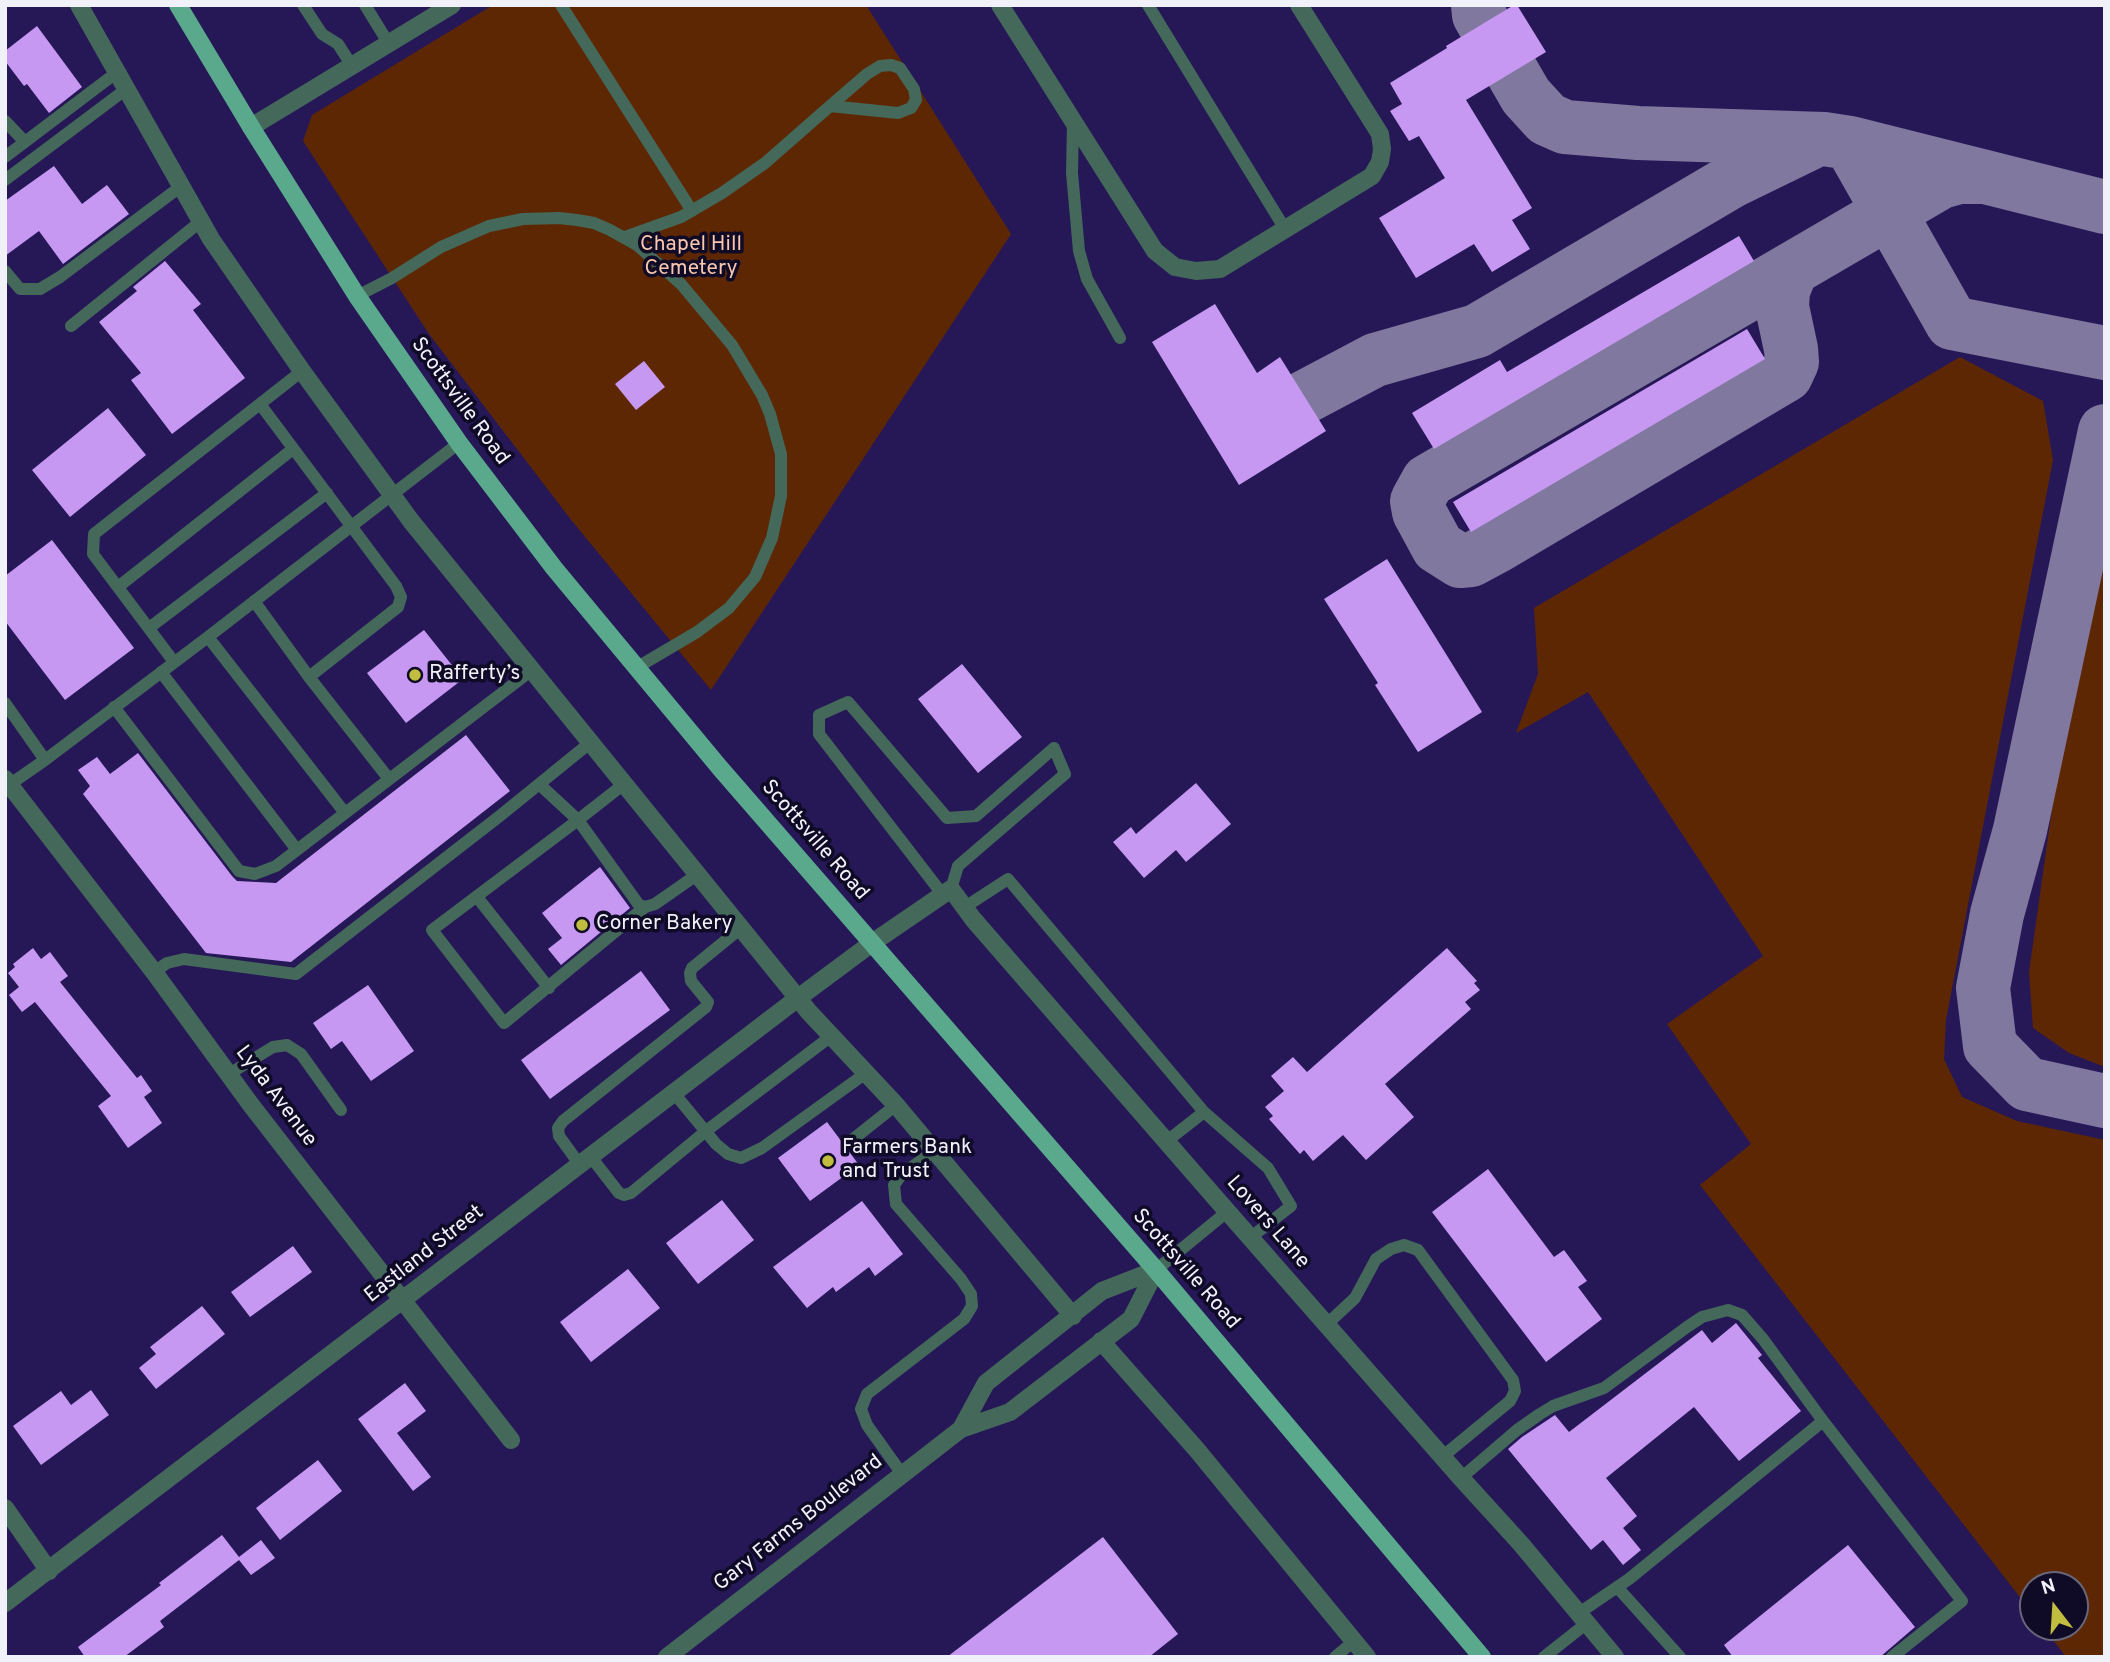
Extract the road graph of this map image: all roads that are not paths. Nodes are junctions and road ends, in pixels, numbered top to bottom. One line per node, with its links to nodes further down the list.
1 (79, 5): 12 (street)
2 (178, 5): 17 (main road, Scottsville Road)
3 (303, 5): 11 (lane)
4 (365, 5): 10 (lane)
5 (452, 5): 10 (street)
6 (561, 5): 22 (lane)
7 (1000, 5): 16 (street)
8 (1147, 5): 24 (lane)
9 (1299, 5): 24 (street)
10 (389, 44): 11 (street)
11 (352, 66): 17 (street)
12 (116, 73): 13 (street); 18 (lane)
13 (125, 90): 20 (lane); 21 (street)
14 (830, 106): 14 (lane); 22 (lane)
15 (5, 121): 18 (lane)
16 (1073, 121): 24 (street); 29 (lane)
17 (251, 127): 27 (main road, Scottsville Road)
18 (25, 142): 19 (lane)
19 (5, 157)
20 (5, 180)
21 (180, 187): 23 (street); 26 (lane)
22 (692, 211): 25 (lane)
23 (200, 222): 28 (lane); 30 (street)
24 (1286, 229)
25 (625, 237): 27 (lane); 42 (lane)
26 (5, 271)
27 (357, 296): 32 (main road, Scottsville Road)
28 (71, 326)
29 (1120, 338)
30 (302, 371): 31 (lane); 35 (street)
31 (260, 404): 33 (lane); 37 (lane)
32 (459, 443): 35 (lane); 42 (main road, Scottsville Road)
33 (293, 449): 34 (lane); 37 (lane)
34 (327, 493): 36 (lane); 39 (lane)
35 (393, 496): 36 (lane); 43 (street)
36 (352, 527): 38 (lane); 45 (lane)
37 (118, 587): 39 (lane)
38 (254, 601): 40 (lane); 45 (lane)
39 (149, 628): 41 (lane)
40 (208, 636): 41 (lane); 54 (lane)
41 (174, 662): 44 (lane)
42 (636, 668): 63 (main road, Scottsville Road)
43 (531, 670): 48 (street); 50 (lane)
44 (161, 672): 47 (lane); 56 (lane)
45 (309, 677): 50 (lane)
46 (5, 704): 49 (lane)
47 (114, 707): 49 (lane); 56 (lane)
48 (591, 742): 52 (lane); 53 (street)
49 (45, 760): 51 (lane)
50 (389, 779): 54 (lane)
51 (7, 782): 64 (street, Lyda Avenue)
52 (540, 784): 55 (lane); 64 (lane)
53 (624, 784): 55 (lane); 57 (street)
54 (345, 813): 56 (lane)
55 (578, 820): 59 (lane); 60 (lane)
56 (297, 850)
57 (698, 874): 60 (lane); 62 (street)
58 (947, 892): 58 (lane); 61 (street, Lovers Lane); 63 (street)
59 (477, 897): 65 (lane); 65 (lane)
60 (645, 907): 65 (lane)
61 (965, 907): 73 (lane); 76 (street, Lovers Lane)
62 (741, 928): 66 (street); 78 (lane)
63 (872, 943): 66 (street, Eastland Street); 81 (main road, Scottsville Road)
64 (153, 972): 69 (street, Lyda Avenue)
65 (549, 988)
66 (798, 998): 67 (street); 70 (street, Eastland Street)
67 (831, 1037): 68 (street); 74 (lane)
68 (866, 1073): 71 (street); 74 (lane)
69 (229, 1074): 72 (lane); 82 (street, Lyda Avenue)
70 (674, 1093): 74 (lane); 78 (street, Eastland Street)
71 (896, 1105): 75 (lane); 77 (street)
72 (341, 1110)
73 (1204, 1112): 76 (lane); 80 (lane)
74 (706, 1131): 78 (lane)
75 (852, 1140)
76 (1167, 1141): 79 (street, Lovers Lane)
77 (934, 1151): 83 (street); 90 (lane)
78 (585, 1161): 82 (street, Eastland Street)
79 (1228, 1211): 80 (street, Lovers Lane); 81 (lane)
80 (1251, 1238): 84 (street, Lovers Lane)
81 (1156, 1270): 83 (street, Gary Farms Boulevard); 85 (street, Gary Farms Boulevard); 101 (main road, Scottsville Road)
82 (403, 1301): 88 (street, Lyda Avenue); 93 (street, Eastland Street)
83 (1073, 1316): 87 (street, Gary Farms Boulevard)
84 (1326, 1325): 89 (street, Lovers Lane); 89 (lane)
85 (1101, 1341): 87 (street, Gary Farms Boulevard); 97 (street)
86 (1823, 1421): 91 (lane); 94 (lane); 105 (lane)
87 (961, 1429): 90 (street, Gary Farms Boulevard)
88 (511, 1440)
89 (1442, 1457): 91 (street, Lovers Lane)
90 (902, 1474): 98 (street, Gary Farms Boulevard)
91 (1461, 1478): 96 (street, Lovers Lane)
92 (5, 1508): 93 (street)
93 (49, 1571): 95 (street, Eastland Street)
94 (1617, 1587): 96 (lane); 104 (lane)
95 (5, 1603)
96 (1583, 1618): 102 (lane); 103 (street, Lovers Lane)
97 (1354, 1641): 99 (lane); 100 (street)
98 (667, 1657)
99 (1335, 1657)
100 (1367, 1657)
101 (1482, 1657)
102 (1544, 1657)
103 (1615, 1657)
104 (1679, 1657)
105 (1892, 1657)

